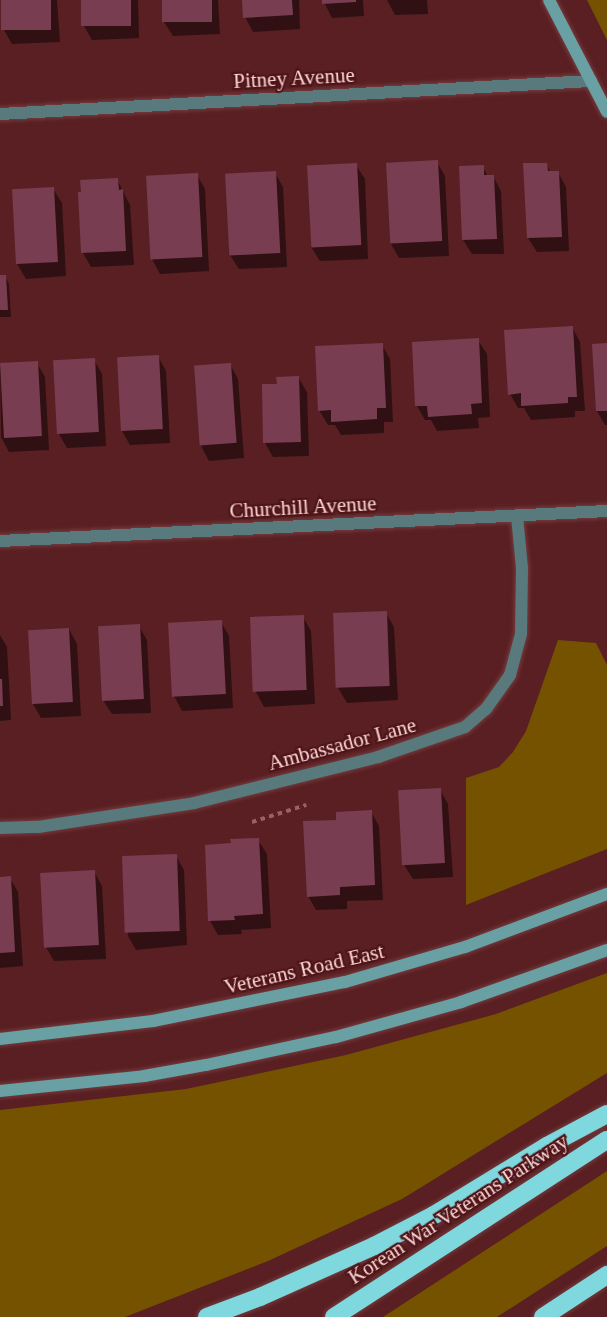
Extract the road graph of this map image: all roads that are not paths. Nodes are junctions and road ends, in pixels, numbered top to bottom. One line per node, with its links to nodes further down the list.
1 (549, 0): 2 (street)
2 (591, 81): 3 (street); 4 (street, Pitney Avenue)
3 (607, 112)
4 (0, 114)
5 (607, 511): 6 (street, Churchill Avenue)
6 (517, 516): 7 (street, Churchill Avenue); 8 (street, Ambassador Lane)
7 (0, 542)
8 (0, 828)
9 (607, 894): 11 (street, Veterans Road East)
10 (607, 950): 12 (street)
11 (0, 1040)
12 (0, 1091)
13 (607, 1114): 17 (highway)
14 (607, 1140): 18 (highway, Korean War Veterans Parkway)
15 (607, 1275): 19 (highway)
16 (607, 1285): 20 (highway)
17 (207, 1317)
18 (334, 1317)
19 (543, 1317)
20 (566, 1317)

